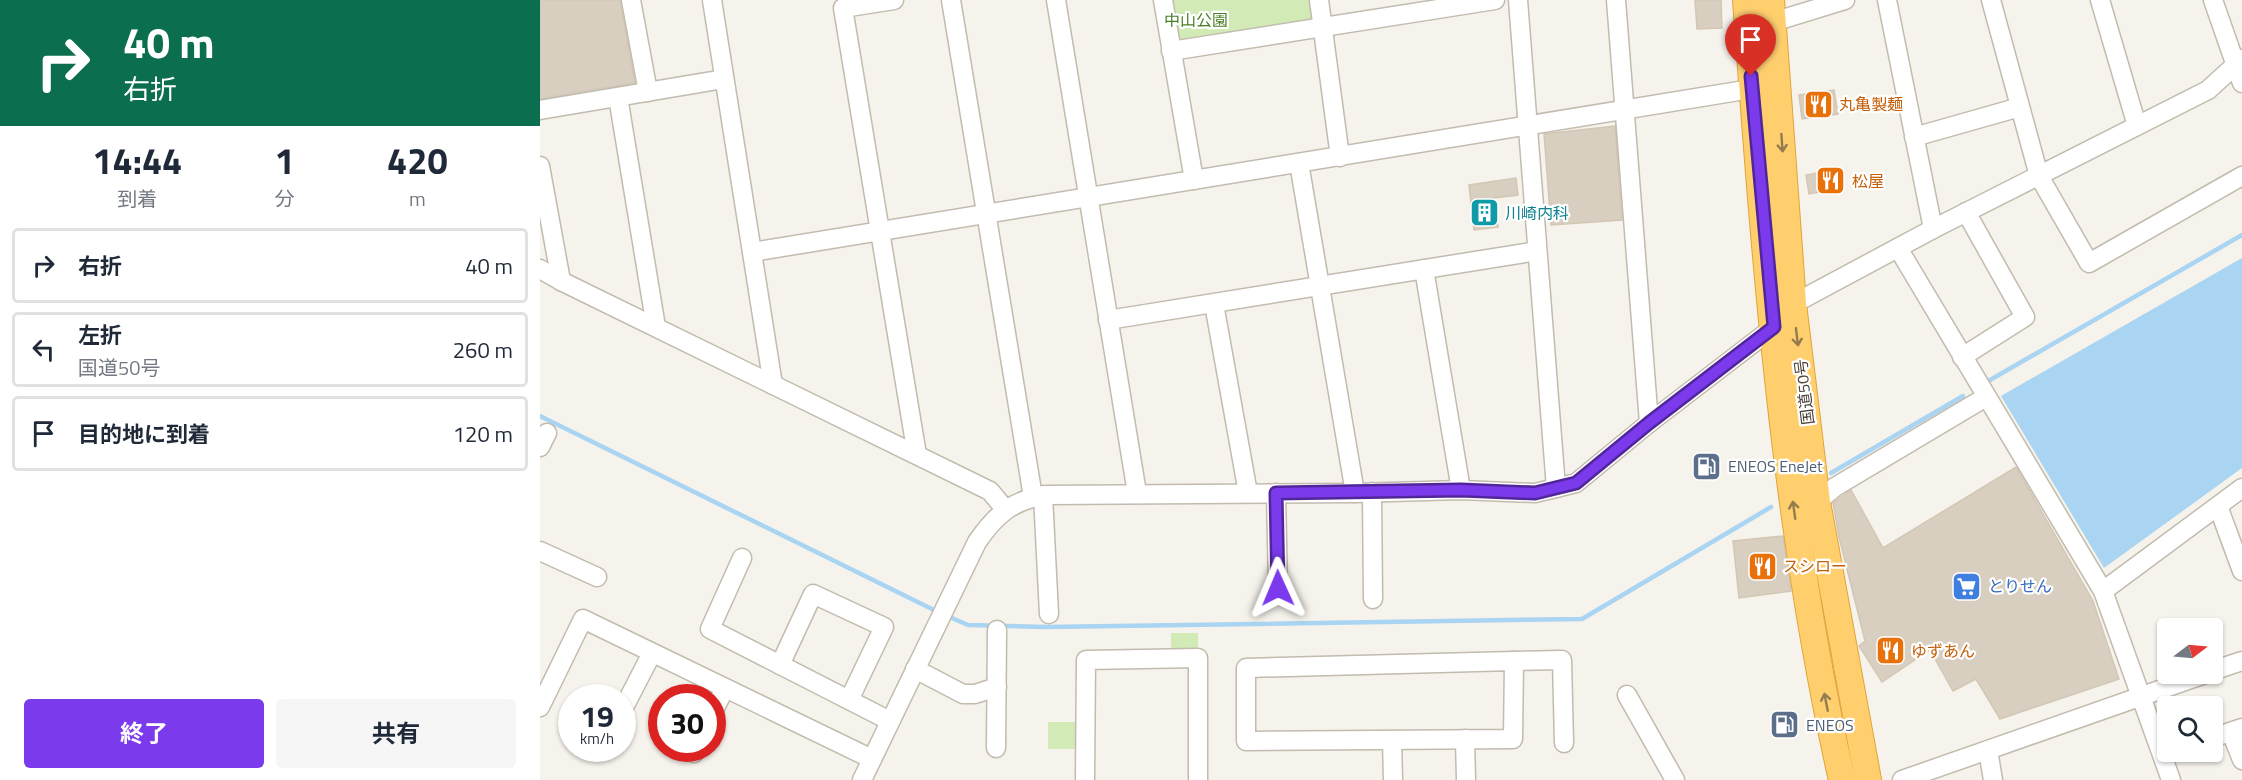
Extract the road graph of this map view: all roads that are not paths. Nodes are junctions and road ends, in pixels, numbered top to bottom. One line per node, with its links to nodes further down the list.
1 (632, 0): 26 (street)
2 (711, 0): 22 (street)
3 (894, 0): 44 (street)
4 (951, 0): 42 (street)
5 (1056, 0): 40 (street)
6 (1163, 0): 20 (street)
7 (1319, 0): 19 (street)
8 (1495, 0): 17 (street)
9 (1518, 0): 31 (street)
10 (1616, 0): 30 (street)
11 (1746, 0): 25 (highway, 国道50号)
12 (1845, 0): 18 (street)
13 (1887, 0): 33 (street)
14 (1991, 0): 28 (street)
15 (2100, 0): 32 (street)
16 (2214, 0): 21 (street)
17 (1422, 5): 19 (street)
18 (1772, 11): 24 (highway, 国道50号)
19 (1323, 28): 20 (street); 34 (street)
20 (1171, 51): 39 (street)
21 (2238, 62): 23 (street); 32 (street)
22 (724, 79): 26 (street); 47 (street)
23 (2242, 83)
24 (1778, 85): 25 (street); 53 (highway, 国道50号, one-way to 53)
25 (1752, 89): 30 (street); 56 (highway, 国道50号)
26 (648, 92): 27 (street)
27 (618, 97): 29 (street); 55 (street)
28 (2020, 107): 33 (street); 37 (street)
29 (540, 110)
30 (1624, 111): 31 (street); 60 (street)
31 (1529, 125): 34 (street); 46 (street)
32 (2137, 126): 37 (street)
33 (1914, 137): 43 (street)
34 (1340, 157): 35 (street)
35 (1299, 163): 39 (street); 51 (street)
36 (540, 166): 50 (street)
37 (2038, 176): 38 (street); 41 (street)
38 (2242, 176)
39 (1194, 180): 40 (street)
40 (1087, 197): 42 (street); 54 (street)
41 (1966, 212): 43 (street); 57 (street)
42 (986, 214): 44 (street); 69 (street)
43 (1933, 229): 45 (street)
44 (879, 231): 47 (street); 61 (street)
45 (1898, 248): 53 (street); 57 (street)
46 (1537, 251): 49 (street); 62 (street)
47 (752, 252): 58 (street)
48 (540, 269): 50 (street)
49 (1424, 269): 51 (street); 64 (street)
50 (561, 281): 55 (street)
51 (1320, 286): 52 (street); 68 (street)
52 (1214, 304): 54 (street); 66 (street)
53 (1793, 304): 70 (highway, 国道50号, one-way to 70)
54 (1108, 320): 65 (street)
55 (656, 327): 58 (street)
56 (1774, 327): 60 (street); 114 (highway, 国道50号, one-way to 56)
57 (1962, 357): 59 (street)
58 (773, 385): 61 (street)
59 (1986, 397): 70 (street); 78 (street)
60 (1649, 423): 62 (street)
61 (917, 455): 72 (street)
62 (1556, 488): 64 (street)
63 (2242, 488): 71 (street)
64 (1461, 490): 68 (street)
65 (1137, 493): 66 (street); 69 (street)
66 (1248, 493): 67 (street)
67 (1276, 493): 68 (street); 77 (street)
68 (1363, 493): 79 (street)
69 (1038, 496): 72 (street); 80 (street)
70 (1817, 502): 115 (highway, 国道50号)
71 (2218, 506): 75 (street); 78 (street)
72 (1005, 509): 87 (street)
73 (540, 551): 76 (street)
74 (742, 558): 85 (street)
75 (2242, 571)
76 (597, 577)
77 (1278, 588)
78 (2103, 591): 94 (street)
79 (1373, 599)
80 (1049, 614)
81 (997, 630): 91 (street)
82 (652, 652): 88 (street); 89 (street); 96 (street)
83 (2242, 660): 86 (street)
84 (1514, 661): 100 (street); 101 (street); 102 (street)
85 (780, 665): 95 (street); 95 (street)
86 (2223, 667)
87 (915, 669): 91 (street); 97 (street)
88 (636, 684)
89 (717, 684)
90 (2176, 684): 94 (street)
91 (997, 687): 103 (street)
92 (726, 688): 105 (street)
93 (1627, 695): 113 (street)
94 (2141, 696): 98 (street); 104 (street)
95 (849, 700): 97 (street)
96 (540, 707)
97 (890, 721): 105 (street)
98 (2157, 729)
99 (2237, 730): 106 (street)
100 (1465, 739): 101 (street); 112 (street)
101 (1392, 740): 111 (street)
102 (1564, 743)
103 (996, 748)
104 (1988, 750): 116 (street); 117 (street)
105 (872, 759): 108 (street)
106 (2242, 760)
107 (2170, 762): 118 (street)
108 (862, 780)
109 (1085, 780): 110 (street)
110 (1198, 780)
111 (1393, 780)
112 (1466, 780)
113 (1675, 780)
114 (1842, 780)
115 (1868, 780)
116 (1902, 780)
117 (1993, 780)
118 (2171, 780)

